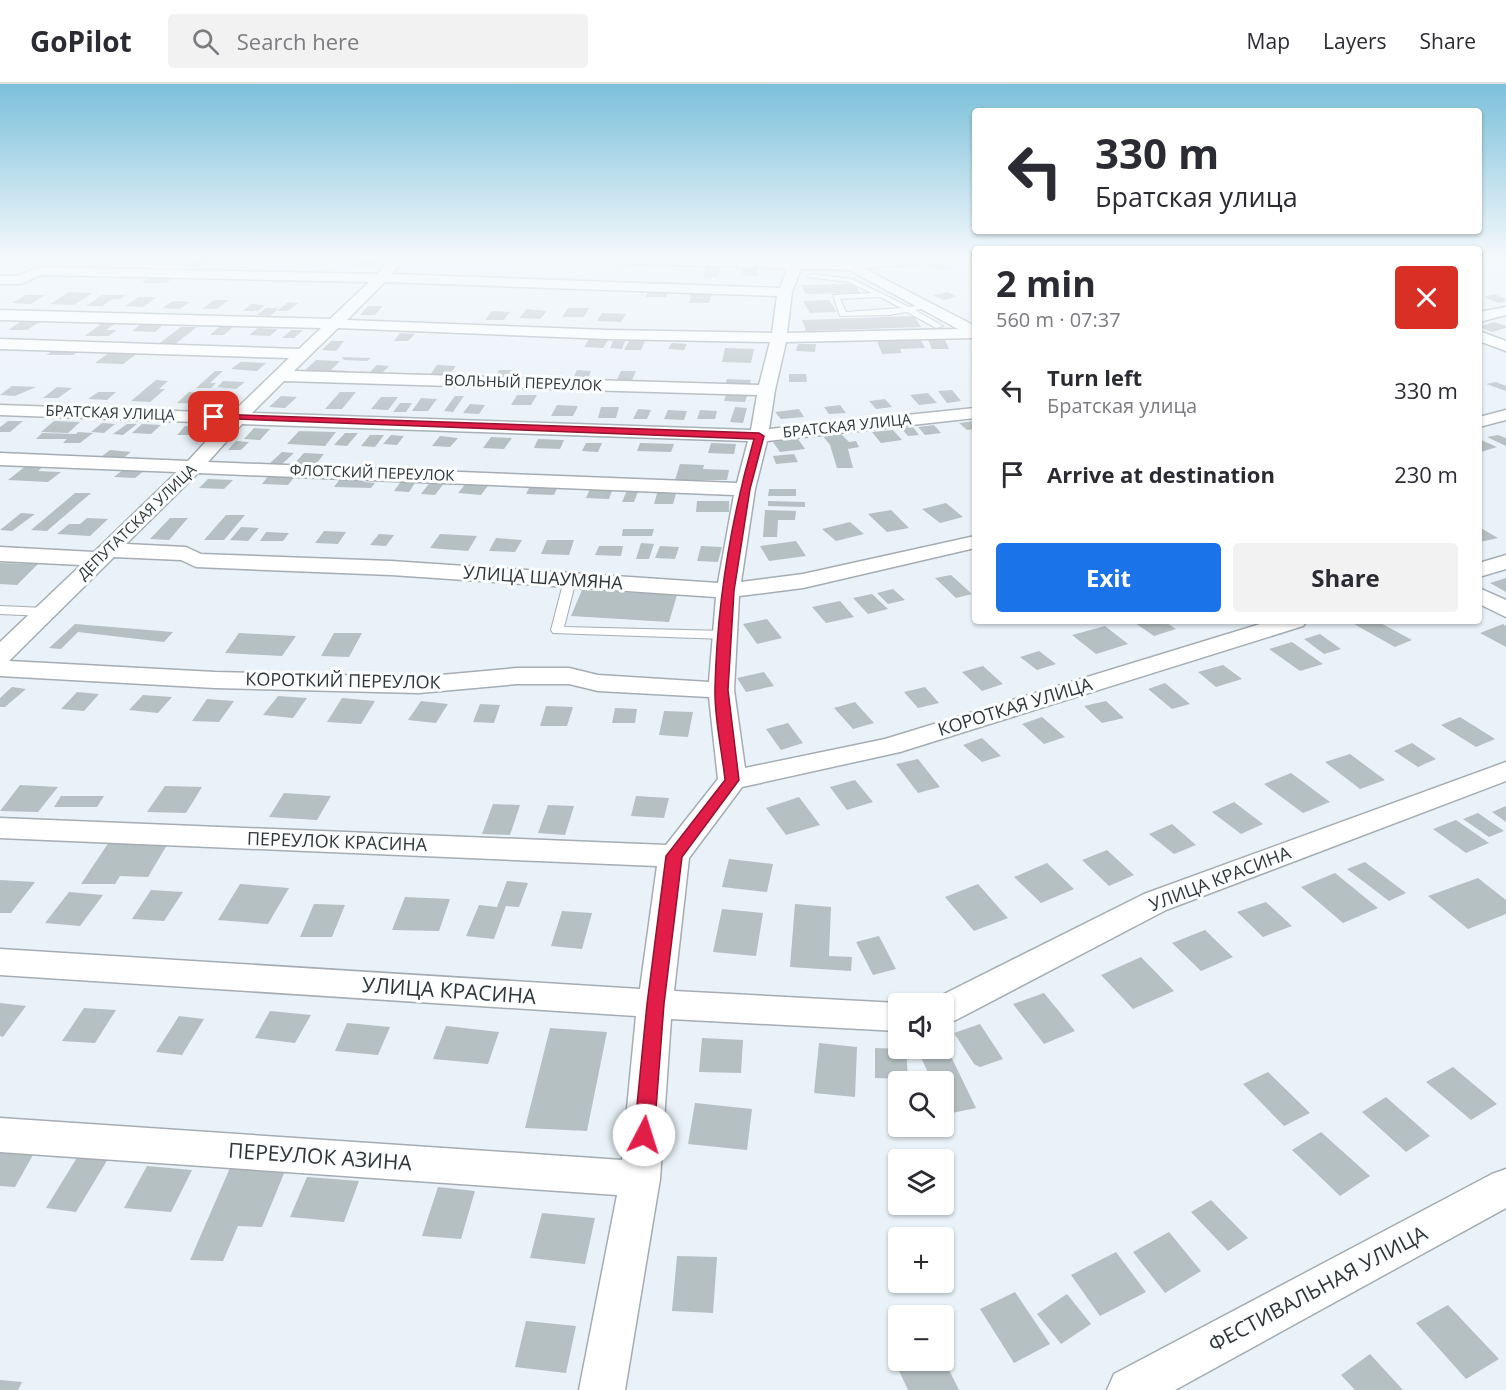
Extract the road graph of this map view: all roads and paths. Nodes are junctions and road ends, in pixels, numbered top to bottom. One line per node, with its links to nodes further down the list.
1 (165, 319): 6 (street)
2 (338, 319): 6 (street, ДЕПУТАТСКАЯ УЛИЦА)
3 (782, 319): 10 (street)
4 (926, 319): 7 (lane)
5 (949, 319): 8 (street)
6 (334, 323): 10 (street); 14 (street, ДЕПУТАТСКАЯ УЛИЦА)
7 (939, 326)
8 (972, 330)
9 (972, 332): 10 (street)
10 (779, 337): 16 (street)
11 (1482, 337): 13 (street)
12 (0, 344): 14 (street)
13 (1506, 346)
14 (303, 354): 15 (street, ДЕПУТАТСКАЯ УЛИЦА)
15 (279, 376): 16 (street, ВОЛЬНЫЙ ПЕРЕУЛОК); 20 (street, ДЕПУТАТСКАЯ УЛИЦА)
16 (766, 390): 22 (street)
17 (0, 410): 20 (street, БРАТСКАЯ УЛИЦА)
18 (972, 413): 22 (street, БРАТСКАЯ УЛИЦА)
19 (1506, 415): 21 (street)
20 (238, 417): 22 (street, БРАТСКАЯ УЛИЦА); 24 (street, ДЕПУТАТСКАЯ УЛИЦА)
21 (1482, 421)
22 (759, 436): 25 (street)
23 (0, 459): 24 (street, ФЛОТСКИЙ ПЕРЕУЛОК)
24 (195, 465): 25 (street, ФЛОТСКИЙ ПЕРЕУЛОК); 28 (street, ДЕПУТАТСКАЯ УЛИЦА)
25 (745, 489): 32 (street)
26 (972, 543): 32 (street, УЛИЦА ШАУМЯНА)
27 (0, 554): 28 (street)
28 (103, 554): 31 (street, УЛИЦА ШАУМЯНА); 36 (street, ДЕПУТАТСКАЯ УЛИЦА)
29 (1506, 562): 30 (street)
30 (1482, 569)
31 (570, 580): 32 (street, УЛИЦА ШАУМЯНА); 38 (lane)
32 (728, 591): 38 (street)
33 (1482, 597): 35 (street)
34 (0, 610): 36 (lane)
35 (1506, 610)
36 (45, 612): 39 (street, ДЕПУТАТСКАЯ УЛИЦА)
37 (1285, 624): 43 (street, КОРОТКАЯ УЛИЦА)
38 (725, 635): 41 (street)
39 (0, 656)
40 (0, 668): 41 (street, КОРОТКИЙ ПЕРЕУЛОК)
41 (721, 690): 43 (street)
42 (1506, 771): 48 (street, УЛИЦА КРАСИНА)
43 (732, 780): 45 (street)
44 (0, 828): 45 (street, ПЕРЕУЛОК КРАСИНА)
45 (674, 856): 47 (street)
46 (0, 962): 47 (street, УЛИЦА КРАСИНА)
47 (655, 1004): 49 (street, УЛИЦА КРАСИНА); 51 (street)
48 (954, 1005)
49 (888, 1016)
50 (0, 1135): 51 (street, ПЕРЕУЛОК АЗИНА)
51 (640, 1179): 53 (street)
52 (1506, 1187): 54 (street, ФЕСТИВАЛЬНАЯ УЛИЦА)
53 (602, 1390)
54 (1130, 1390)

